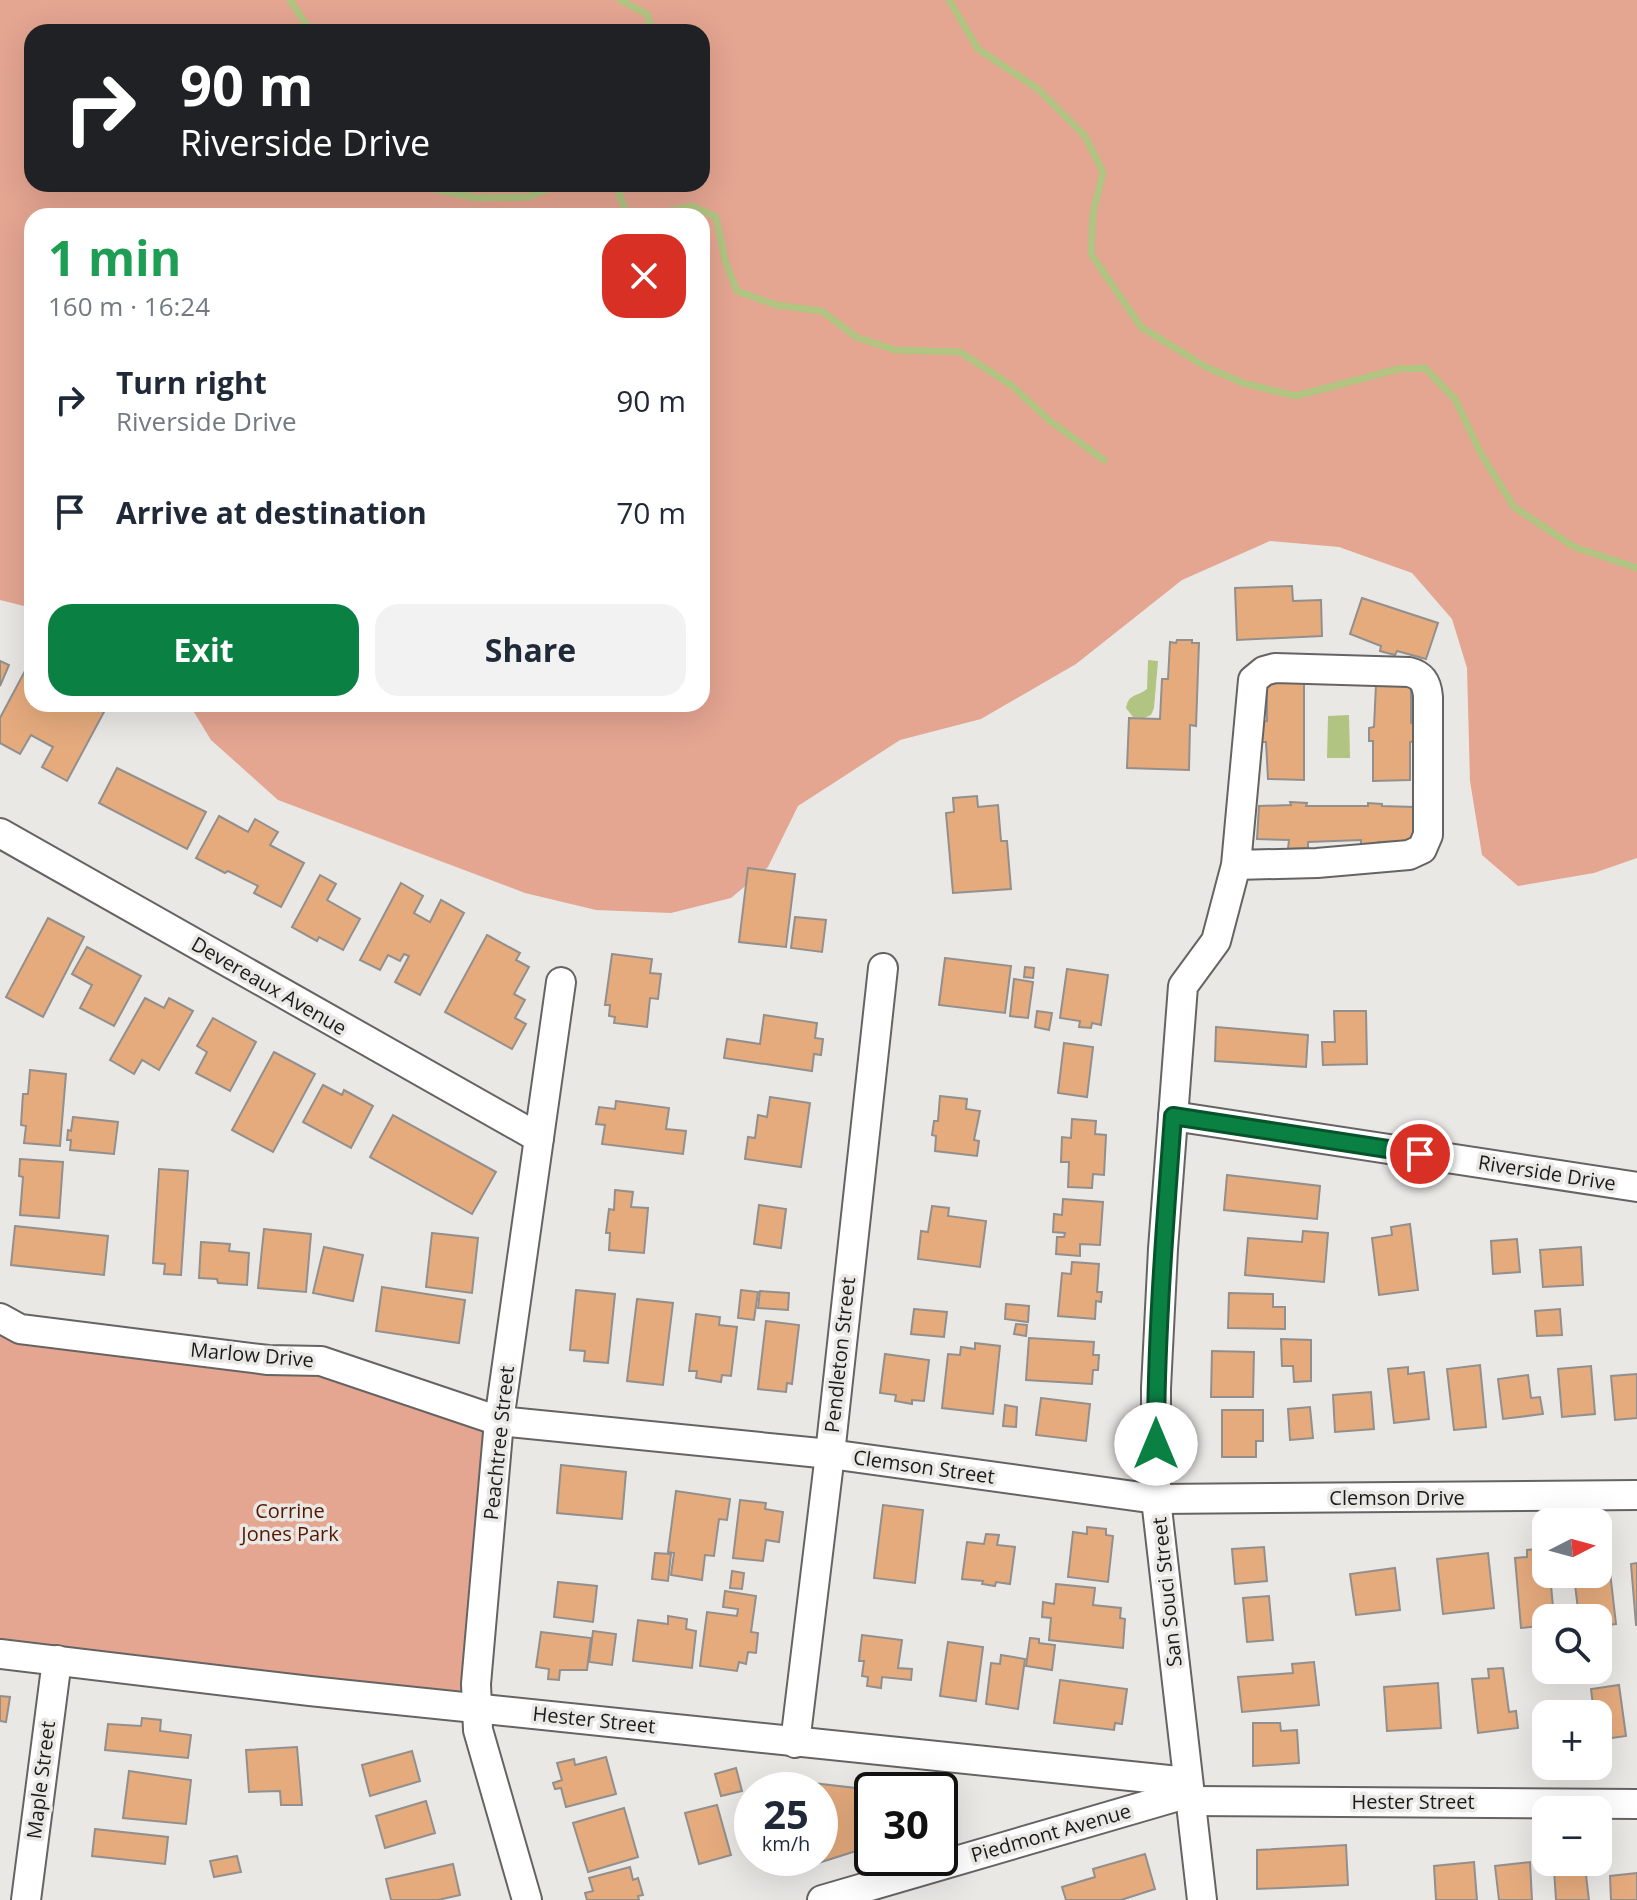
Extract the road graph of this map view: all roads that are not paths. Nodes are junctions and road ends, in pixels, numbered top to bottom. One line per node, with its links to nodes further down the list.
1 (0, 833): 6 (street, Devereaux Avenue)
2 (1236, 865): 2 (street, San Souci Street); 5 (street, San Souci Street)
3 (883, 968): 10 (street, Pendleton Street)
4 (561, 982): 6 (street, Peachtree Street)
5 (1173, 1116): 7 (street, Riverside Drive); 12 (street, San Souci Street)
6 (539, 1138): 9 (street, Peachtree Street)
7 (1637, 1187)
8 (0, 1318): 9 (street, Marlow Drive)
9 (499, 1421): 10 (street, Clemson Street); 15 (street, Peachtree Street)
10 (830, 1454): 12 (street, Clemson Street); 16 (street, Pendleton Street)
11 (1637, 1495): 12 (street, Clemson Drive)
12 (1156, 1499): 17 (street, San Souci Street)
13 (0, 1654): 14 (street, Hester Street)
14 (57, 1660): 15 (street, Hester Street); 19 (street, Maple Street)
15 (478, 1708): 16 (street, Hester Street); 20 (street, Peachtree Street)
16 (795, 1743): 17 (street, Hester Street)
17 (1189, 1792): 18 (street, Hester Street); 21 (street, Piedmont Avenue); 22 (street, San Souci Street)
18 (1637, 1804)
19 (26, 1900)
20 (527, 1900)
21 (822, 1900)
22 (1202, 1900)

